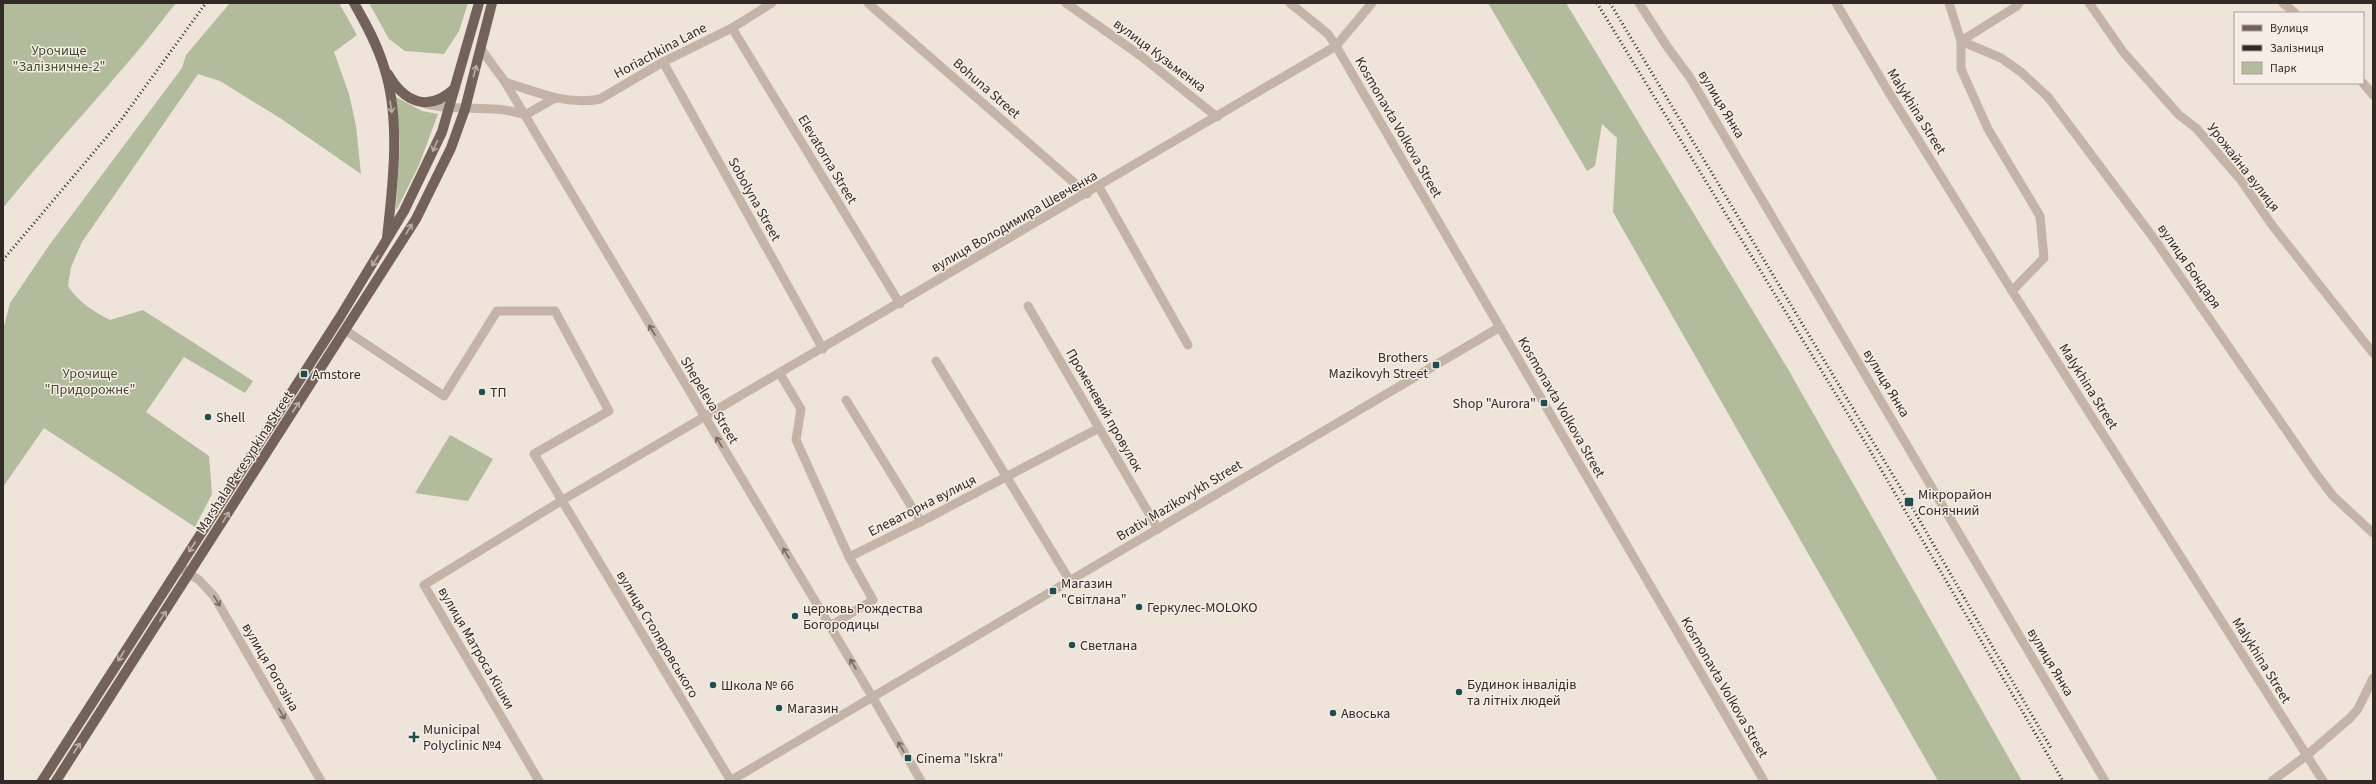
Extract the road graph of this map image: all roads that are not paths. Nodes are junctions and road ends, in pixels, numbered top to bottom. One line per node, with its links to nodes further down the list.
1 (354, 3): 21 (main road)
2 (479, 3): 24 (main road, Marshala Peresypkina Street)
3 (492, 3): 19 (main road, Marshala Peresypkina Street)
4 (772, 3): 16 (street, Horiachkina Lane)
5 (868, 3): 33 (street, Bohuna Street)
6 (1066, 3): 31 (street, вулиця Кузьменка)
7 (1290, 3): 18 (street, Kosmonavta Volkova Street)
8 (1372, 3): 18 (street, вулиця Володимира Шевченка)
9 (1639, 3): 68 (street, вулиця Янка)
10 (1836, 3): 35 (street, Malykhina Street)
11 (1949, 3): 17 (street)
12 (2018, 3): 17 (street)
13 (2089, 3): 42 (street, Урожайна вулиця)
14 (2283, 3): 15 (street)
15 (2294, 12)
16 (732, 28): 20 (street, Horiachkina Lane); 36 (street, Elevatorna Street)
17 (1961, 41): 35 (street); 52 (street, вулиця Бондаря)
18 (1336, 46): 31 (street, вулиця Володимира Шевченка); 38 (street, Kosmonavta Volkova Street)
19 (481, 49): 22 (street, Shepeleva Street); 29 (main road, Marshala Peresypkina Street, one-way to 19)
20 (663, 62): 26 (street, Horiachkina Lane); 41 (street, Sobolyna Street)
21 (384, 69): 27 (main road); 34 (main road, one-way to 34)
22 (506, 82): 26 (street, Horiachkina Lane); 30 (street, Shepeleva Street)
23 (2364, 83): 25 (street)
24 (455, 88): 27 (main road); 28 (main road, Marshala Peresypkina Street)
25 (2373, 95)
26 (555, 98): 30 (street)
27 (421, 103): 28 (street)
28 (449, 109): 29 (street); 34 (main road, Marshala Peresypkina Street, one-way to 34)
29 (465, 109): 30 (street); 39 (main road, Marshala Peresypkina Street, one-way to 29)
30 (525, 115): 46 (street, Shepeleva Street, one-way to 30)
31 (1217, 117): 32 (street, вулиця Володимира Шевченка)
32 (1099, 187): 33 (street, вулиця Володимира Шевченка); 40 (street)
33 (1087, 194): 36 (street, вулиця Володимира Шевченка)
34 (386, 244): 54 (main road, Marshala Peresypkina Street, one-way to 54)
35 (2012, 291): 60 (street, Malykhina Street)
36 (900, 304): 41 (street, вулиця Володимира Шевченка)
37 (1028, 306): 47 (street, Променевий провулок)
38 (1500, 327): 51 (street, Brativ Mazikovykh Street); 67 (street, Kosmonavta Volkova Street)
39 (345, 330): 49 (street, вулиця Столяровського); 55 (main road, Marshala Peresypkina Street, one-way to 39)
40 (1188, 345)
41 (823, 349): 44 (street, вулиця Володимира Шевченка)
42 (2373, 353)
43 (936, 361): 48 (street)
44 (780, 374): 46 (street, вулиця Володимира Шевченка); 53 (street)
45 (846, 400): 50 (street)
46 (705, 418): 49 (street, вулиця Володимира Шевченка); 57 (street, Shepeleva Street, one-way to 46)
47 (1099, 428): 48 (street, Елеваторна вулиця); 51 (street, Променевий провулок)
48 (1007, 477): 50 (street, Елеваторна вулиця); 56 (street)
49 (562, 501): 64 (street, вулиця Матроса Кішки); 65 (street, вулиця Столяровського)
50 (921, 522): 53 (street, Елеваторна вулиця)
51 (1158, 529): 56 (street, Brativ Mazikovykh Street)
52 (2373, 533)
53 (849, 557): 57 (street)
54 (179, 566): 55 (street, вулиця Рогозіна); 61 (main road, Marshala Peresypkina Street, one-way to 61)
55 (190, 573): 62 (main road, Marshala Peresypkina Street, one-way to 55); 63 (street, вулиця Рогозіна, one-way to 63)
56 (1070, 582): 59 (street, Brativ Mazikovykh Street)
57 (830, 626): 59 (street, Shepeleva Street, one-way to 57)
58 (2373, 678): 60 (street)
59 (873, 698): 65 (street, Brativ Mazikovykh Street); 66 (street, Shepeleva Street, one-way to 59)
60 (2306, 756): 69 (street); 70 (street, Malykhina Street)
61 (42, 781)
62 (56, 781)
63 (321, 781)
64 (539, 781)
65 (730, 781)
66 (921, 781)
67 (1764, 781)
68 (2105, 781)
69 (2272, 781)
70 (2323, 781)

